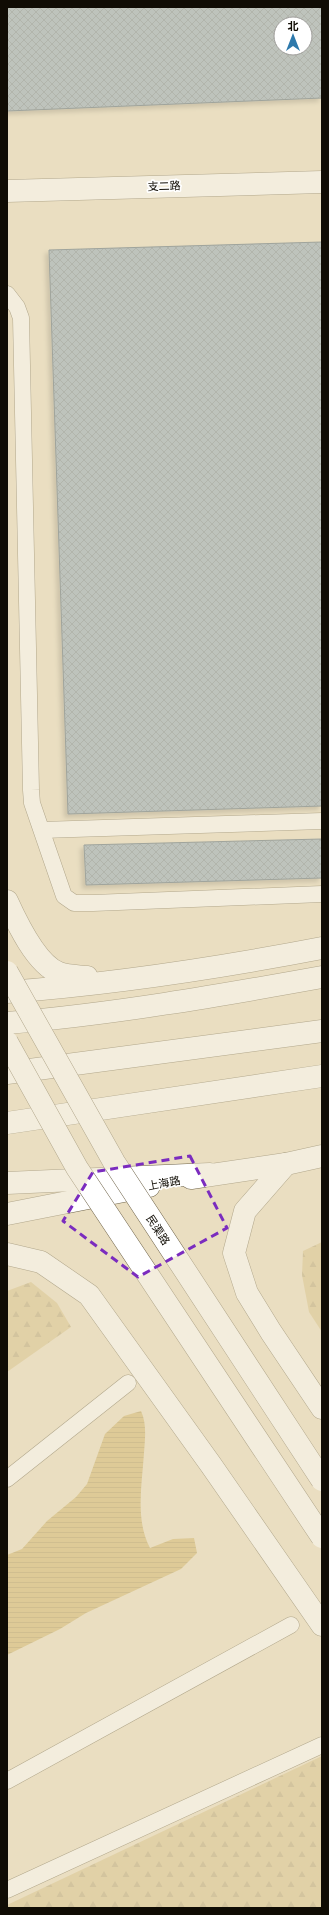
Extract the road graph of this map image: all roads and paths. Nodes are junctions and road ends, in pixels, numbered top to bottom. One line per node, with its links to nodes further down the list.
1 (322, 182): 2 (main road, 支二路)
2 (7, 191)
3 (7, 294): 5 (lane)
4 (322, 821): 5 (lane)
5 (42, 830): 6 (lane)
6 (322, 894)
7 (7, 901): 10 (main road)
8 (322, 948): 10 (main road)
9 (7, 972): 30 (main road, 民渠路, bridge)
10 (146, 977): 12 (main road)
11 (322, 977): 13 (main road)
12 (7, 992)
13 (7, 1023)
14 (322, 1031): 16 (main road)
15 (7, 1042): 31 (main road, bridge)
16 (7, 1073)
17 (322, 1076): 18 (main road)
18 (7, 1123)
19 (322, 1156): 20 (main road, 上海路)
20 (286, 1164): 21 (main road, 上海路); 28 (main road)
21 (210, 1174): 22 (main road); 23 (main road, 上海路)
22 (7, 1183)
23 (7, 1214)
24 (7, 1254): 25 (main road)
25 (41, 1262): 26 (lane); 32 (main road)
26 (7, 1263)
27 (128, 1383): 29 (lane)
28 (322, 1408)
29 (7, 1478)
30 (322, 1480)
31 (322, 1537)
32 (322, 1624)
33 (291, 1625): 35 (lane)
34 (322, 1745): 36 (lane)
35 (7, 1781)
36 (7, 1890)

